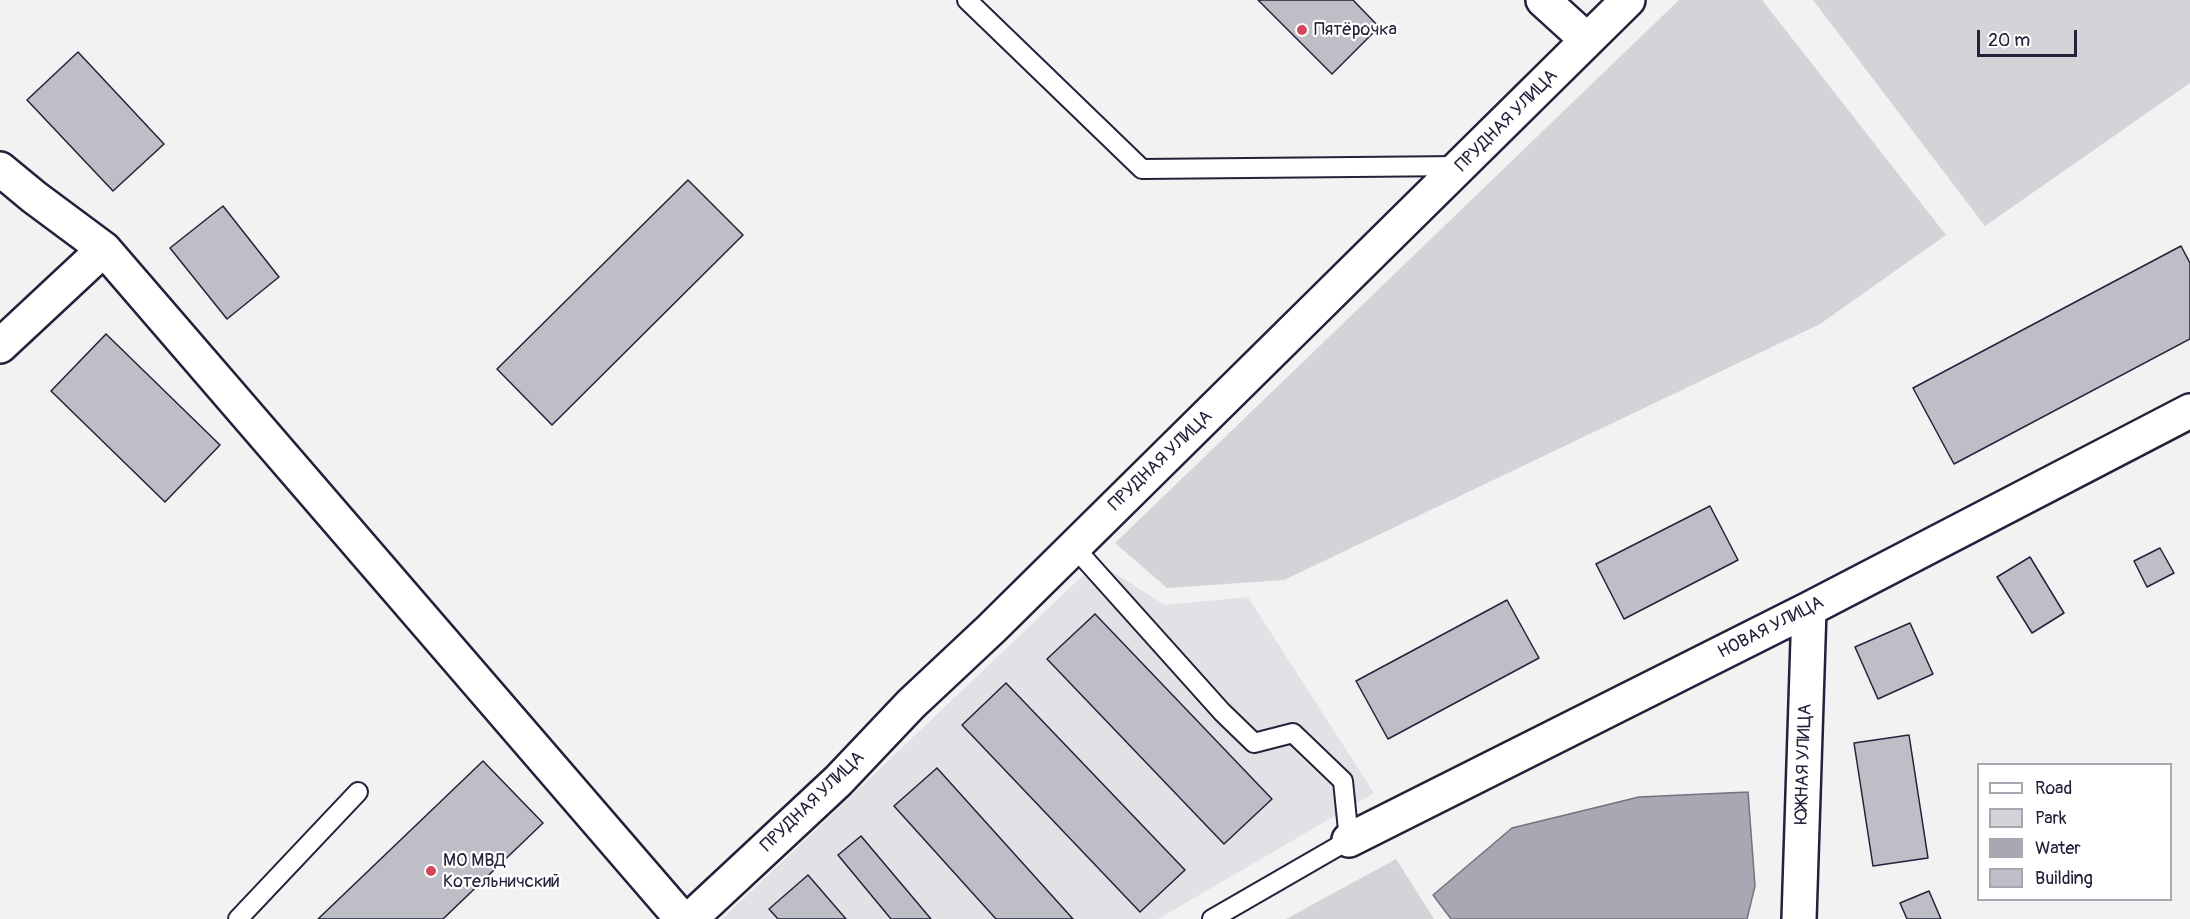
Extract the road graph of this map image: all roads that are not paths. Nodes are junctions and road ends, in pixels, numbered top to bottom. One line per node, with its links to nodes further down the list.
1 (967, 0): 5 (lane)
2 (1543, 0): 4 (street)
3 (1628, 0): 4 (street, ПРУДНАЯ УЛИЦА)
4 (1587, 40): 5 (street, ПРУДНАЯ УЛИЦА)
5 (1461, 166): 10 (street, ПРУДНАЯ УЛИЦА)
6 (0, 169): 7 (street)
7 (104, 249): 8 (street); 15 (street)
8 (0, 346)
9 (2190, 411): 11 (street, НОВАЯ УЛИЦА)
10 (1074, 547): 13 (lane); 16 (street, ПРУДНАЯ УЛИЦА)
11 (1809, 609): 13 (street, НОВАЯ УЛИЦА); 18 (street, ЮЖНАЯ УЛИЦА)
12 (358, 792): 14 (lane)
13 (1349, 840): 17 (lane)
14 (238, 919)
15 (681, 919)
16 (690, 919)
17 (1212, 919)
18 (1799, 919)

